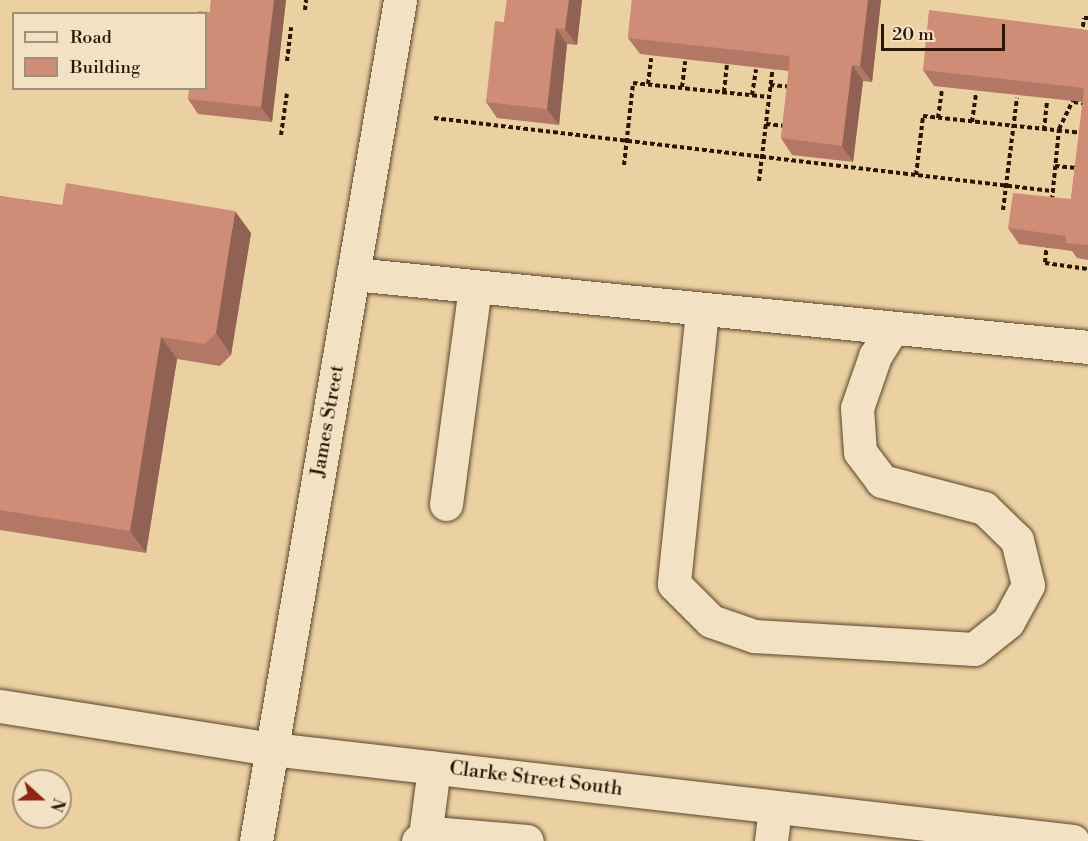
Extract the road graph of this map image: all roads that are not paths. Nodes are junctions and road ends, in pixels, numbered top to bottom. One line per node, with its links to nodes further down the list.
1 (400, 0): 2 (street, James Street)
2 (353, 274): 3 (street); 9 (street, James Street)
3 (475, 288): 4 (street); 7 (street)
4 (702, 311): 5 (street); 5 (street)
5 (891, 330): 6 (street)
6 (1088, 347)
7 (446, 504)
8 (0, 706): 9 (street, Clarke Street South)
9 (272, 749): 10 (street, Clarke Street South); 13 (street, James Street)
10 (434, 768): 11 (street, Clarke Street South); 12 (street)
11 (775, 807): 15 (street); 16 (street, Clarke Street South)
12 (422, 838): 14 (street)
13 (256, 841)
14 (527, 841)
15 (771, 841)
16 (1073, 841)

